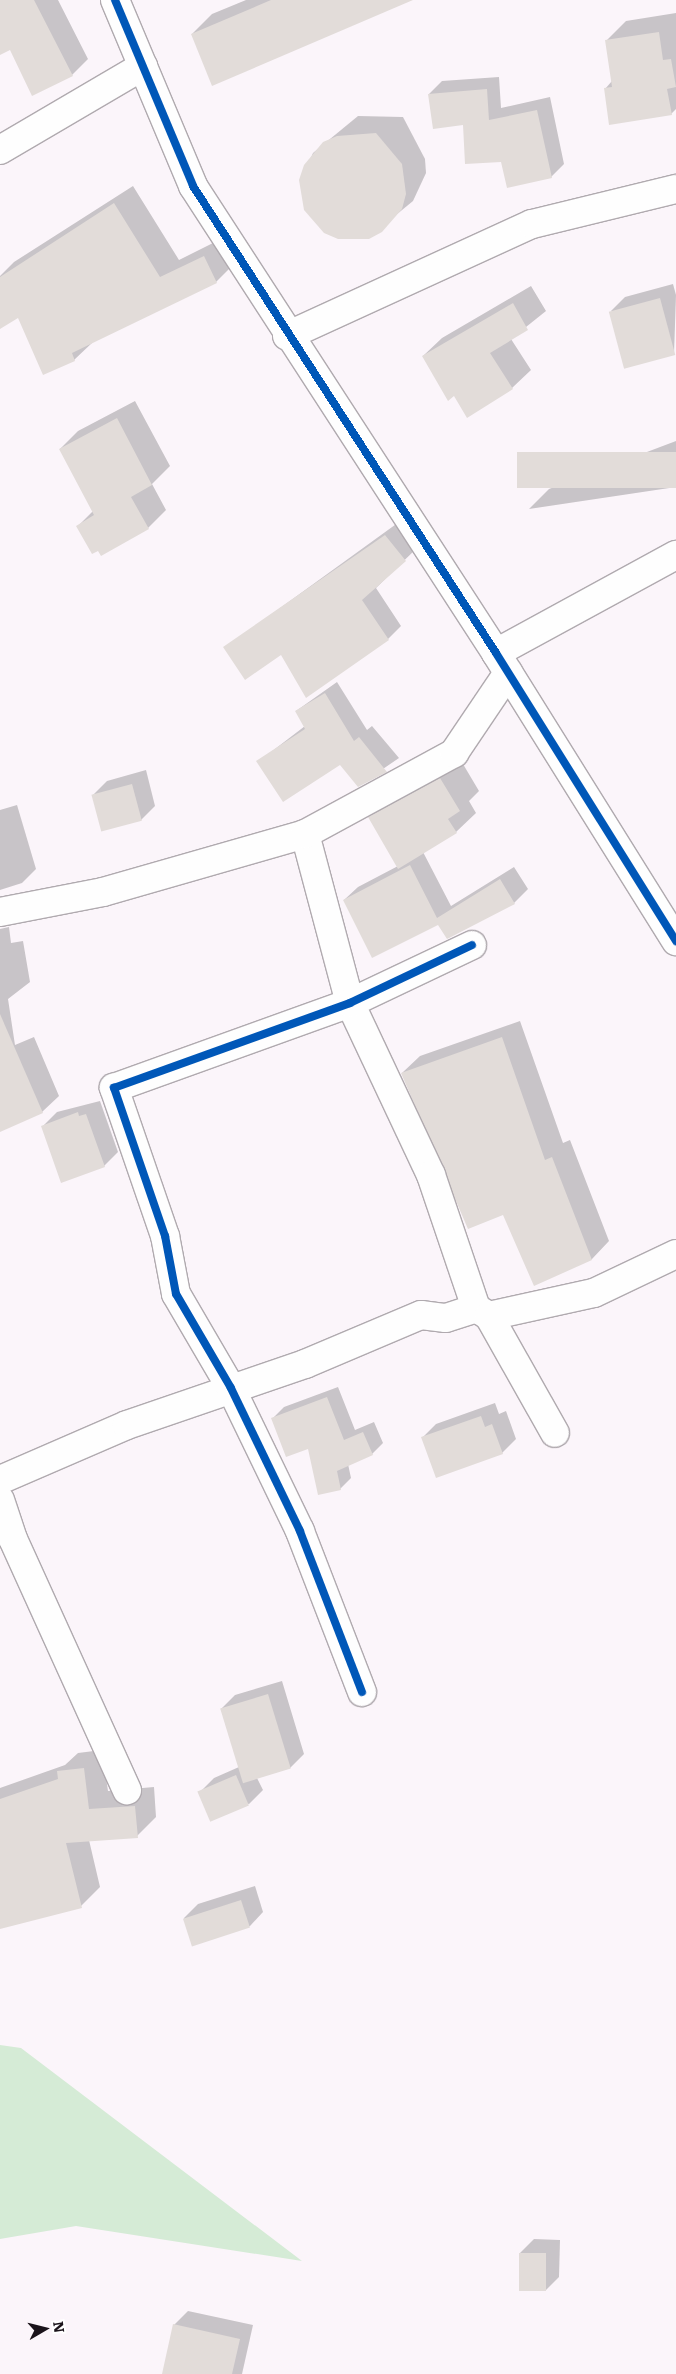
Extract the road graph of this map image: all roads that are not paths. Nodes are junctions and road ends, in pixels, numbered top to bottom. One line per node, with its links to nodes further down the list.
1 (115, 0): 2 (street)
2 (143, 66): 3 (street); 5 (street)
3 (0, 150)
4 (676, 189): 5 (street)
5 (287, 336): 7 (street)
6 (676, 555): 7 (street)
7 (502, 663): 8 (street); 10 (street)
8 (305, 834): 9 (street); 12 (street)
9 (0, 912)
10 (675, 938)
11 (472, 945): 12 (street)
12 (350, 1003): 14 (street); 15 (street)
13 (676, 1254): 14 (street)
14 (482, 1312): 15 (street); 16 (street)
15 (231, 1388): 17 (street); 20 (street)
16 (555, 1433)
17 (0, 1480)
18 (0, 1500): 19 (street)
19 (6, 1542): 21 (street)
20 (362, 1692)
21 (127, 1790)

